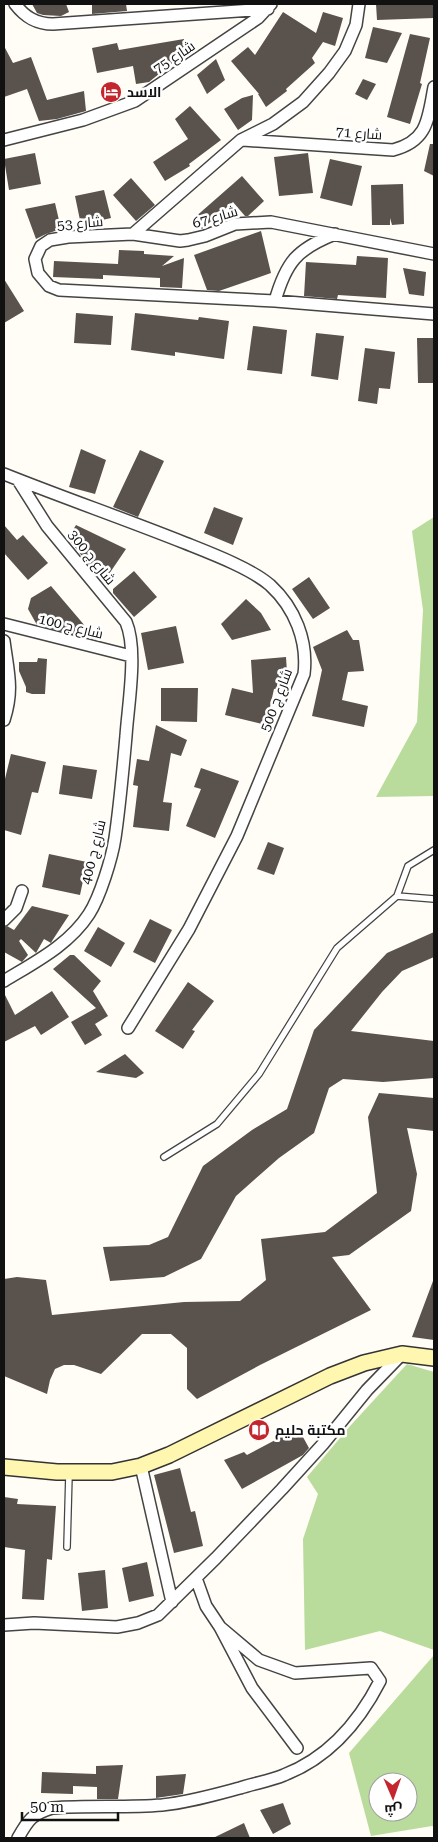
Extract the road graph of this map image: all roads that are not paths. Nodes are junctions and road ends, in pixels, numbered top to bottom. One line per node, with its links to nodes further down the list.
1 (15, 4): 3 (street, شارع 75)
2 (358, 4): 6 (street)
3 (269, 6): 5 (street, شارع 75)
4 (434, 87): 6 (street, شارع 71)
5 (4, 140)
6 (241, 140): 7 (street)
7 (133, 234): 8 (street, شارع 67); 10 (street, شارع 53)
8 (335, 234): 9 (street, شارع 67); 10 (street)
9 (434, 254)
10 (275, 301): 11 (street, شارع 53)
11 (434, 314)
12 (4, 474): 13 (street, شارع ج 500)
13 (18, 480): 16 (street, شارع ج 300); 24 (street, شارع ج 500)
14 (4, 624): 16 (street, شارع ج 100)
15 (4, 640): 17 (street)
16 (131, 656): 23 (street, شارع ج 400)
17 (4, 720)
18 (434, 850): 20 (lane)
19 (22, 891): 22 (street)
20 (397, 896): 21 (lane); 25 (lane)
21 (434, 899)
22 (4, 920)
23 (4, 982)
24 (128, 1028)
25 (164, 1157)
26 (402, 1354): 27 (street); 28 (street); 32 (street)
27 (434, 1358)
28 (141, 1466): 30 (street); 33 (street)
29 (4, 1467): 30 (street)
30 (69, 1472): 31 (lane)
31 (67, 1547)
32 (196, 1578): 33 (street); 35 (street)
33 (172, 1602): 34 (street)
34 (4, 1625)
35 (220, 1627): 36 (street); 37 (street)
36 (297, 1748)
37 (18, 1838)

